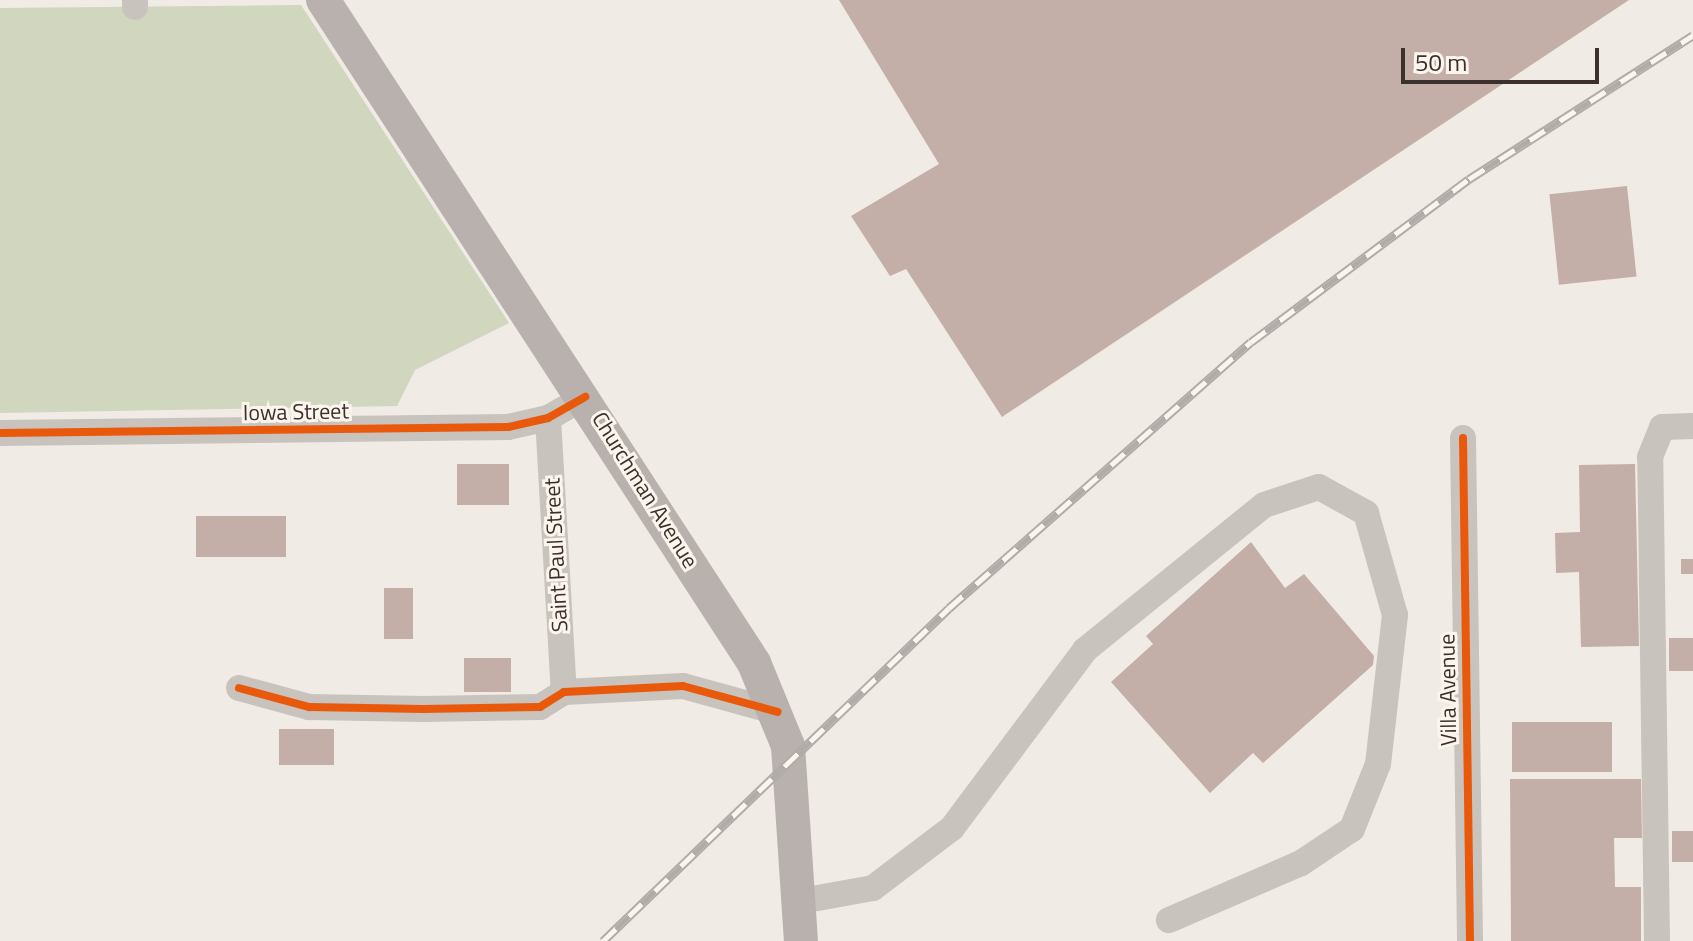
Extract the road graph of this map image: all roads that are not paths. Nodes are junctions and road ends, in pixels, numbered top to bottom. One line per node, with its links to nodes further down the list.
1 (323, 0): 2 (main road, Churchman Avenue)
2 (585, 397): 3 (street, Iowa Street); 9 (main road, Churchman Avenue)
3 (548, 418): 5 (street, Iowa Street); 8 (street, Saint Paul Street)
4 (1693, 426): 14 (street)
5 (0, 433)
6 (1463, 438): 13 (street, Villa Avenue)
7 (239, 688): 8 (street)
8 (564, 692): 9 (street)
9 (778, 712): 10 (main road, Churchman Avenue)
10 (801, 901): 11 (street); 12 (main road, Churchman Avenue)
11 (1169, 920)
12 (801, 941)
13 (1470, 941)
14 (1657, 941)

